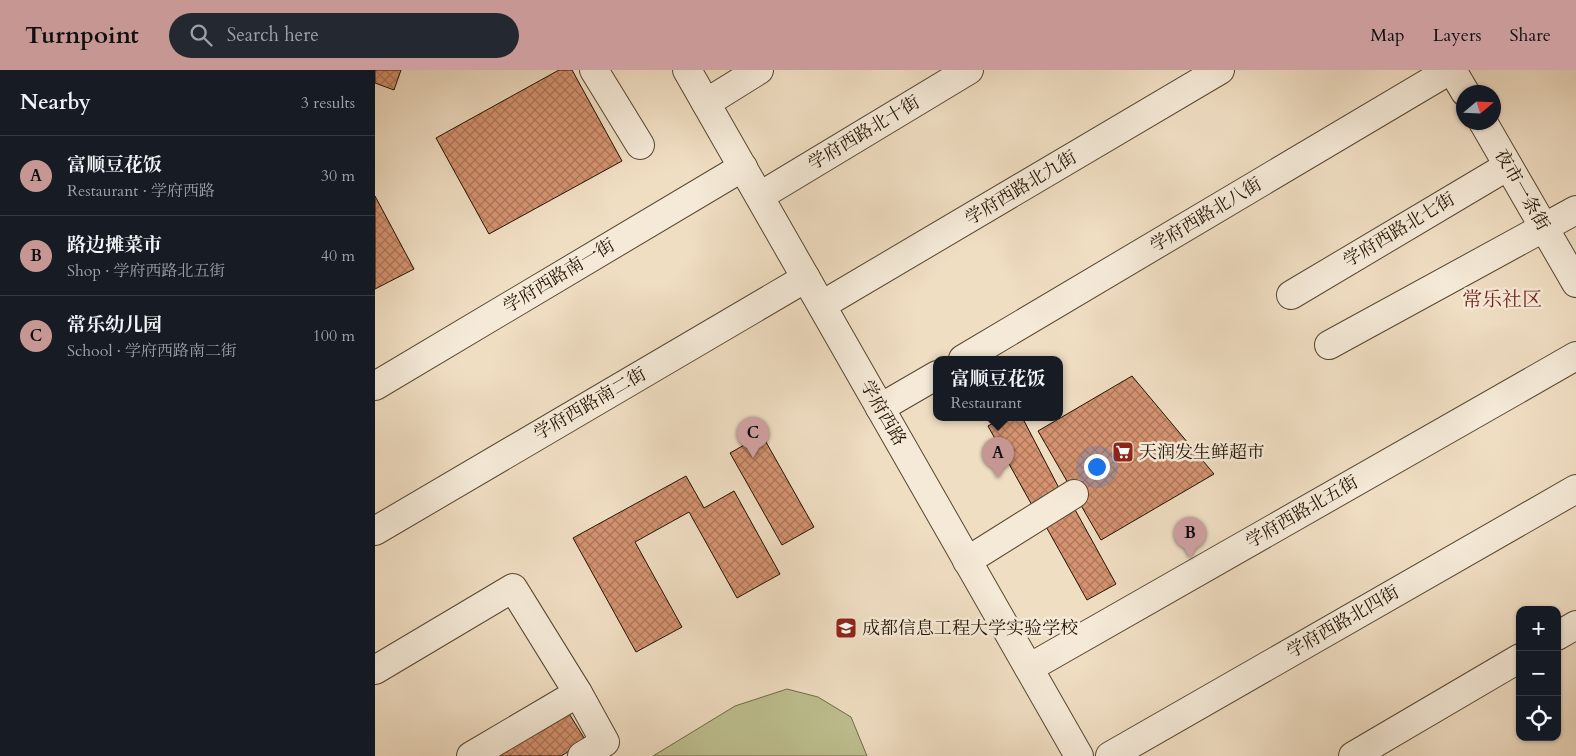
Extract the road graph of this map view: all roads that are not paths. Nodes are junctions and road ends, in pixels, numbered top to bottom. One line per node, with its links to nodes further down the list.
1 (594, 70): 10 (street)
2 (687, 70): 8 (street, 学府西路)
3 (759, 70): 8 (street)
4 (969, 70): 13 (street, 学府西路北十街)
5 (1219, 70): 19 (street, 学府西路北九街)
6 (1451, 70): 7 (street); 21 (street, 学府西路北八街)
7 (1461, 85)
8 (706, 103): 12 (street, 学府西路)
9 (1488, 130): 11 (street, 夜市一条街)
10 (640, 145)
11 (1508, 166): 15 (street, 夜市一条街); 18 (street, 学府西路北七街)
12 (743, 167): 13 (street, 学府西路); 24 (street, 学府西路南一街)
13 (760, 196): 16 (street, 学府西路)
14 (1576, 210): 15 (street)
15 (1544, 228): 17 (street, 夜市一条街); 20 (street)
16 (806, 278): 19 (street, 学府西路); 28 (street, 学府西路南二街)
17 (1576, 283)
18 (1291, 295)
19 (822, 306): 25 (street, 学府西路)
20 (1329, 345)
21 (968, 356)
22 (1576, 356): 33 (street, 学府西路北五街)
23 (933, 377): 25 (street)
24 (375, 386)
25 (880, 408): 29 (street, 学府西路)
26 (1576, 489): 39 (street, 学府西路北四街)
27 (1075, 494): 29 (street)
28 (375, 531)
29 (967, 561): 33 (street, 学府西路)
30 (1576, 625): 31 (street)
31 (1561, 634)
32 (1516, 660): 40 (street)
33 (1029, 668): 38 (street, 学府西路)
34 (375, 670): 35 (street)
35 (578, 693): 36 (street); 37 (street)
36 (471, 756)
37 (583, 756)
38 (1079, 756)
39 (1110, 756)
40 (1353, 756)

